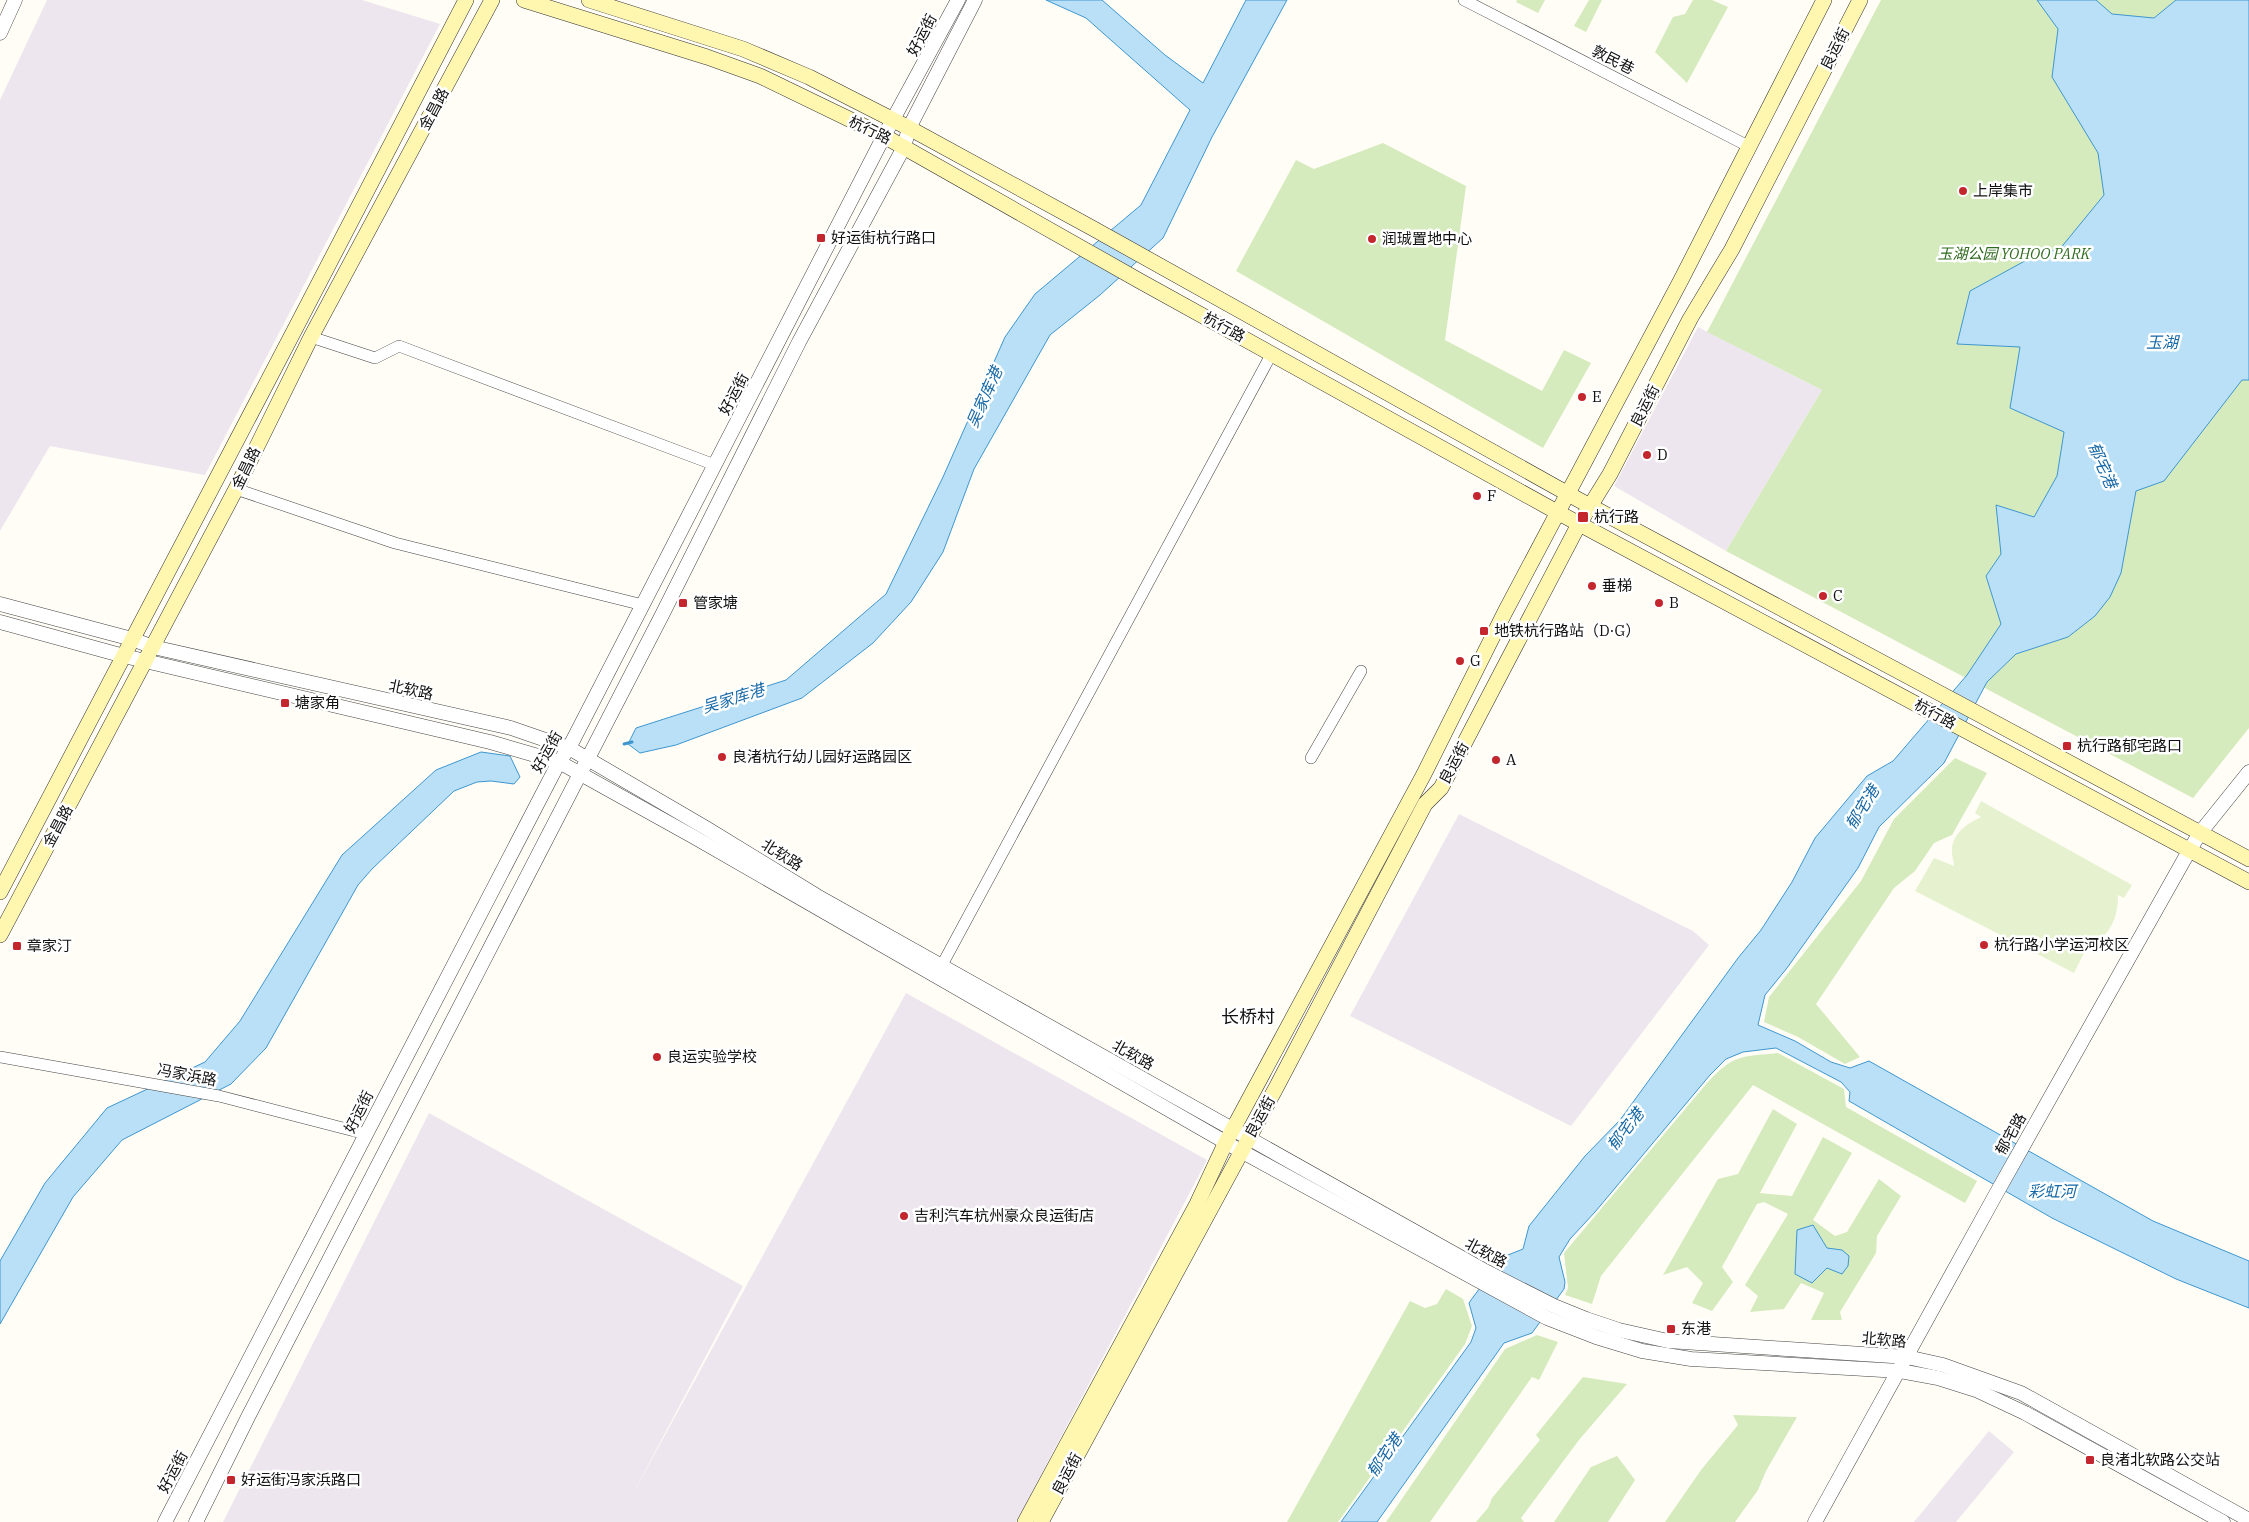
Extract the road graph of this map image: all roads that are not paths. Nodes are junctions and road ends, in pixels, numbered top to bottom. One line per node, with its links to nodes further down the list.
1 (15, 0): 11 (street)
2 (466, 0): 28 (main road, 金昌路)
3 (492, 0): 17 (main road, 金昌路)
4 (524, 0): 14 (main road, 杭行路)
5 (589, 0): 12 (main road, 杭行路)
6 (958, 0): 12 (street, 好运街)
7 (975, 0): 13 (street, 好运街)
8 (1464, 0): 15 (street, 敦民巷)
9 (1824, 0): 15 (main road, 良运街)
10 (1860, 0): 22 (main road, 良运街)
11 (0, 33)
12 (894, 120): 13 (main road, 杭行路); 14 (street, 好运街)
13 (909, 128): 16 (street, 好运街); 21 (main road, 杭行路)
14 (884, 136): 16 (main road, 杭行路); 19 (street, 好运街)
15 (1748, 146): 21 (main road, 良运街)
16 (904, 147): 18 (main road, 杭行路); 34 (street, 好运街)
17 (311, 336): 19 (street); 20 (main road, 金昌路)
18 (1272, 353): 23 (main road, 杭行路); 44 (street)
19 (715, 465): 26 (street, 好运街)
20 (236, 489): 26 (street); 29 (main road, 金昌路)
21 (1568, 494): 22 (main road, 杭行路); 23 (main road, 良运街)
22 (1589, 506): 24 (main road, 良运街); 38 (main road, 杭行路)
23 (1557, 512): 24 (main road, 杭行路); 47 (main road, 良运街)
24 (1579, 524): 39 (main road, 杭行路); 48 (main road, 良运街)
25 (0, 604): 28 (street, 北软路)
26 (644, 605): 32 (street, 好运街)
27 (0, 622): 30 (street, 北软路)
28 (132, 638): 29 (street, 北软路); 30 (main road, 金昌路)
29 (149, 654): 30 (street, 北软路); 32 (street, 北软路); 35 (street, 北软路); 43 (main road, 金昌路)
30 (124, 656): 42 (main road, 金昌路)
31 (1361, 671): 33 (street)
32 (569, 748): 34 (street, 北软路); 35 (street, 好运街)
33 (1311, 758)
34 (587, 759): 37 (street, 好运街); 44 (street, 北软路)
35 (559, 762): 37 (street, 北软路); 46 (street, 好运街)
36 (2249, 772): 38 (street, 郁宅路)
37 (580, 774): 47 (street, 北软路); 54 (street, 好运街)
38 (2200, 833): 39 (street, 郁宅路); 40 (main road, 杭行路)
39 (2189, 851): 41 (main road, 杭行路); 50 (street, 郁宅路)
40 (2249, 859)
41 (2249, 882)
42 (0, 892)
43 (0, 936)
44 (942, 965): 47 (street, 北软路)
45 (0, 1057): 46 (street, 冯家浜路)
46 (366, 1134): 53 (street, 好运街)
47 (1230, 1136): 48 (street, 北软路); 55 (main road, 良运街)
48 (1245, 1144): 49 (street, 北软路); 56 (main road, 良运街)
49 (1484, 1278): 50 (street, 北软路); 51 (street, 北软路)
50 (1906, 1357): 51 (street, 郁宅路); 52 (street, 北软路)
51 (1900, 1371): 57 (street, 郁宅路); 58 (street, 北软路)
52 (2249, 1520)
53 (166, 1522)
54 (196, 1522)
55 (1025, 1522)
56 (1041, 1522)
57 (1815, 1522)
58 (2223, 1522)

